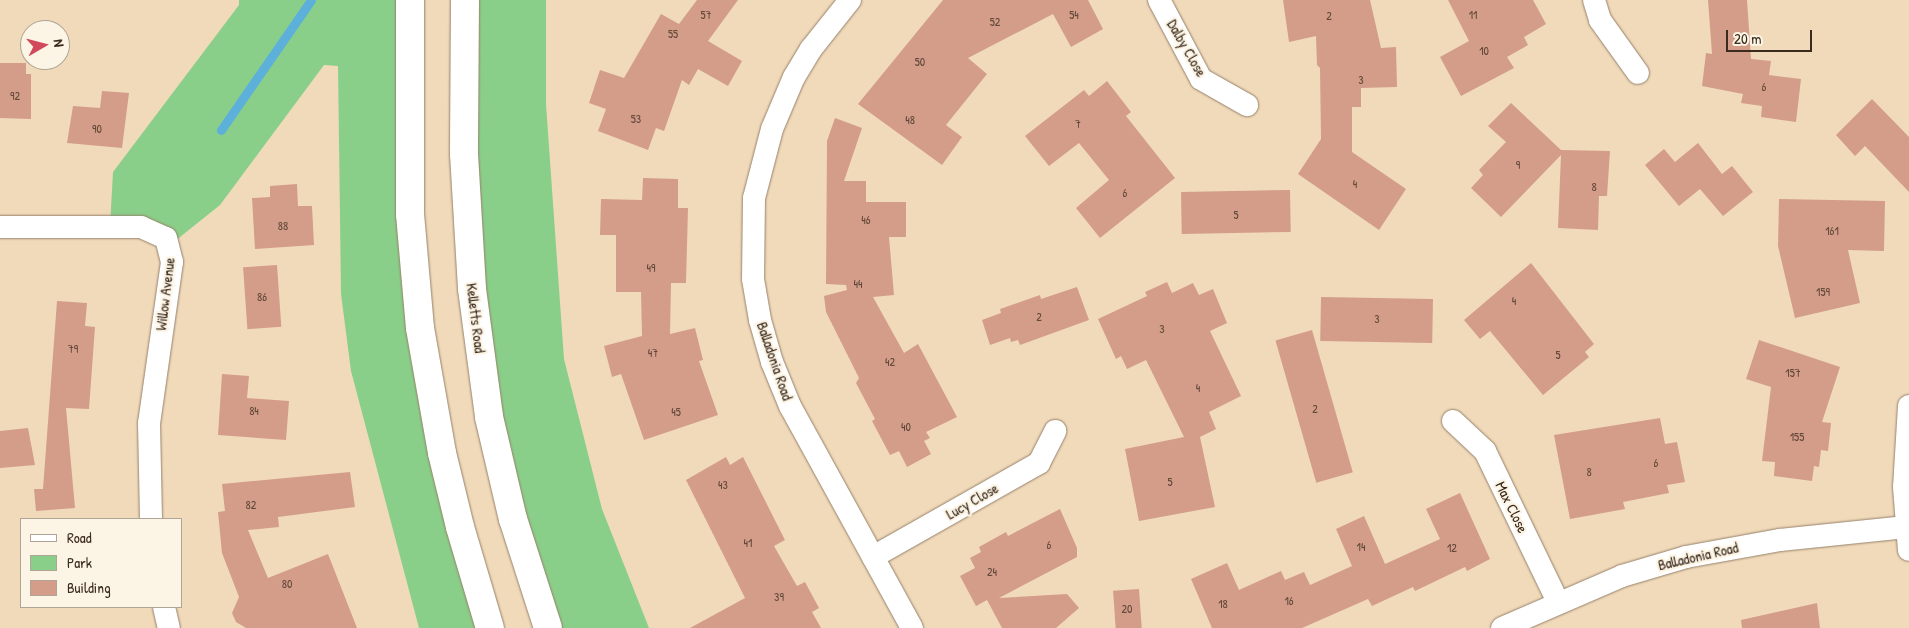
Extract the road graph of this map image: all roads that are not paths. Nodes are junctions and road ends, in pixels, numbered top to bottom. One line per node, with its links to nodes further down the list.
1 (410, 0): 19 (main road)
2 (465, 0): 20 (main road, Kelletts Road)
3 (850, 0): 15 (street, Balladonia Road)
4 (1159, 0): 7 (street, Dalby Close)
5 (1594, 0): 6 (street)
6 (1638, 73)
7 (1247, 105)
8 (0, 227): 12 (street, Willow Avenue)
9 (1909, 406): 13 (street)
10 (1453, 421): 16 (street, Max Close)
11 (1056, 431): 15 (street, Lucy Close)
12 (151, 518)
13 (1906, 527): 14 (street); 16 (street, Balladonia Road)
14 (1909, 550)
15 (872, 557): 21 (street, Balladonia Road)
16 (1558, 602): 22 (street, Balladonia Road)
17 (164, 608): 18 (street)
18 (169, 628)
19 (490, 628)
20 (548, 628)
21 (912, 628)
22 (1502, 628)

